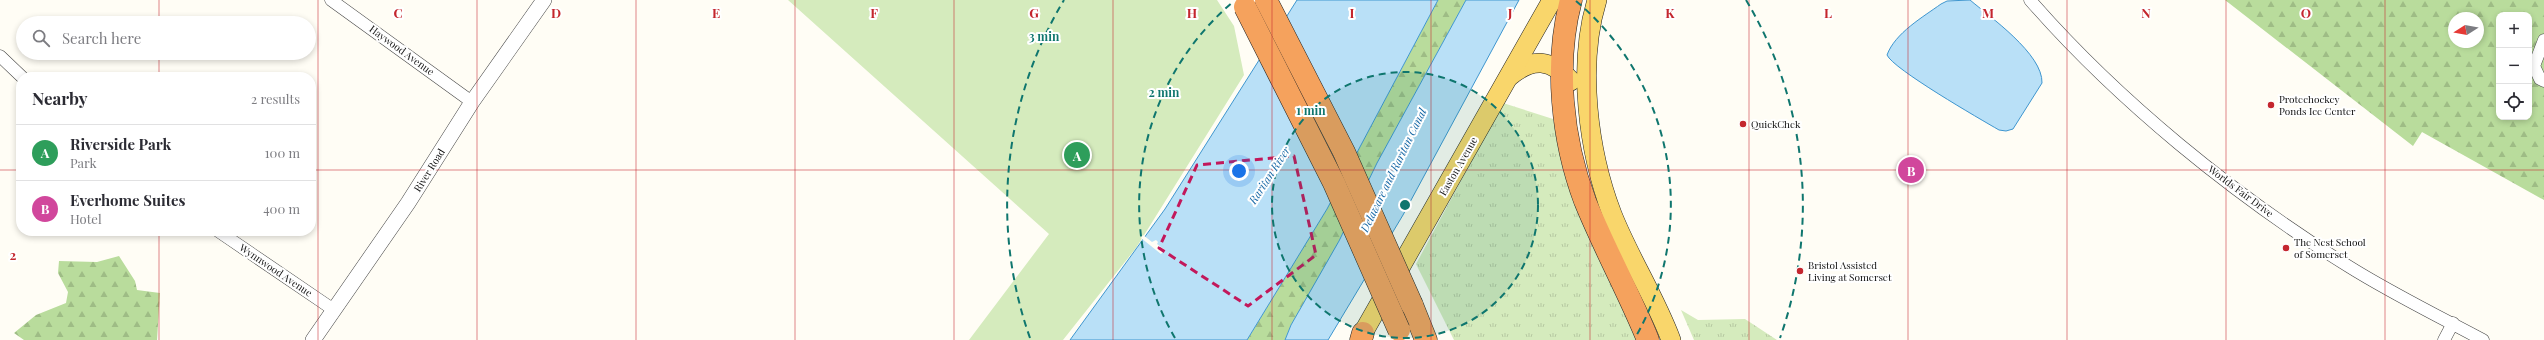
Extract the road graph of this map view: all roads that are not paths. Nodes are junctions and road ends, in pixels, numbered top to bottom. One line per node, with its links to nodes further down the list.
1 (331, 0): 15 (street, Haywood Avenue)
2 (544, 0): 15 (street, River Road)
3 (1266, 0): 23 (highway, bridge)
4 (1552, 0): 13 (main road, Easton Avenue)
5 (1571, 0): 11 (highway)
6 (1597, 0): 16 (main road)
7 (2030, 0): 19 (street, Worlds Fair Drive)
8 (1243, 3): 21 (highway, bridge)
9 (2544, 40): 14 (street)
10 (0, 56): 12 (street)
11 (1562, 71): 13 (main road); 16 (main road); 24 (highway)
12 (17, 72)
13 (1509, 76): 20 (main road, Easton Avenue)
14 (2544, 81)
15 (472, 102): 18 (street, River Road)
16 (1587, 105): 25 (main road)
17 (225, 236): 18 (street, Wynnwood Avenue)
18 (334, 310): 22 (street, River Road)
19 (2453, 324): 26 (street); 27 (street, Worlds Fair Drive)
20 (1362, 336)
21 (1401, 337)
22 (313, 340)
23 (1426, 340)
24 (1648, 340)
25 (1671, 340)
26 (2444, 340)
27 (2483, 340)

